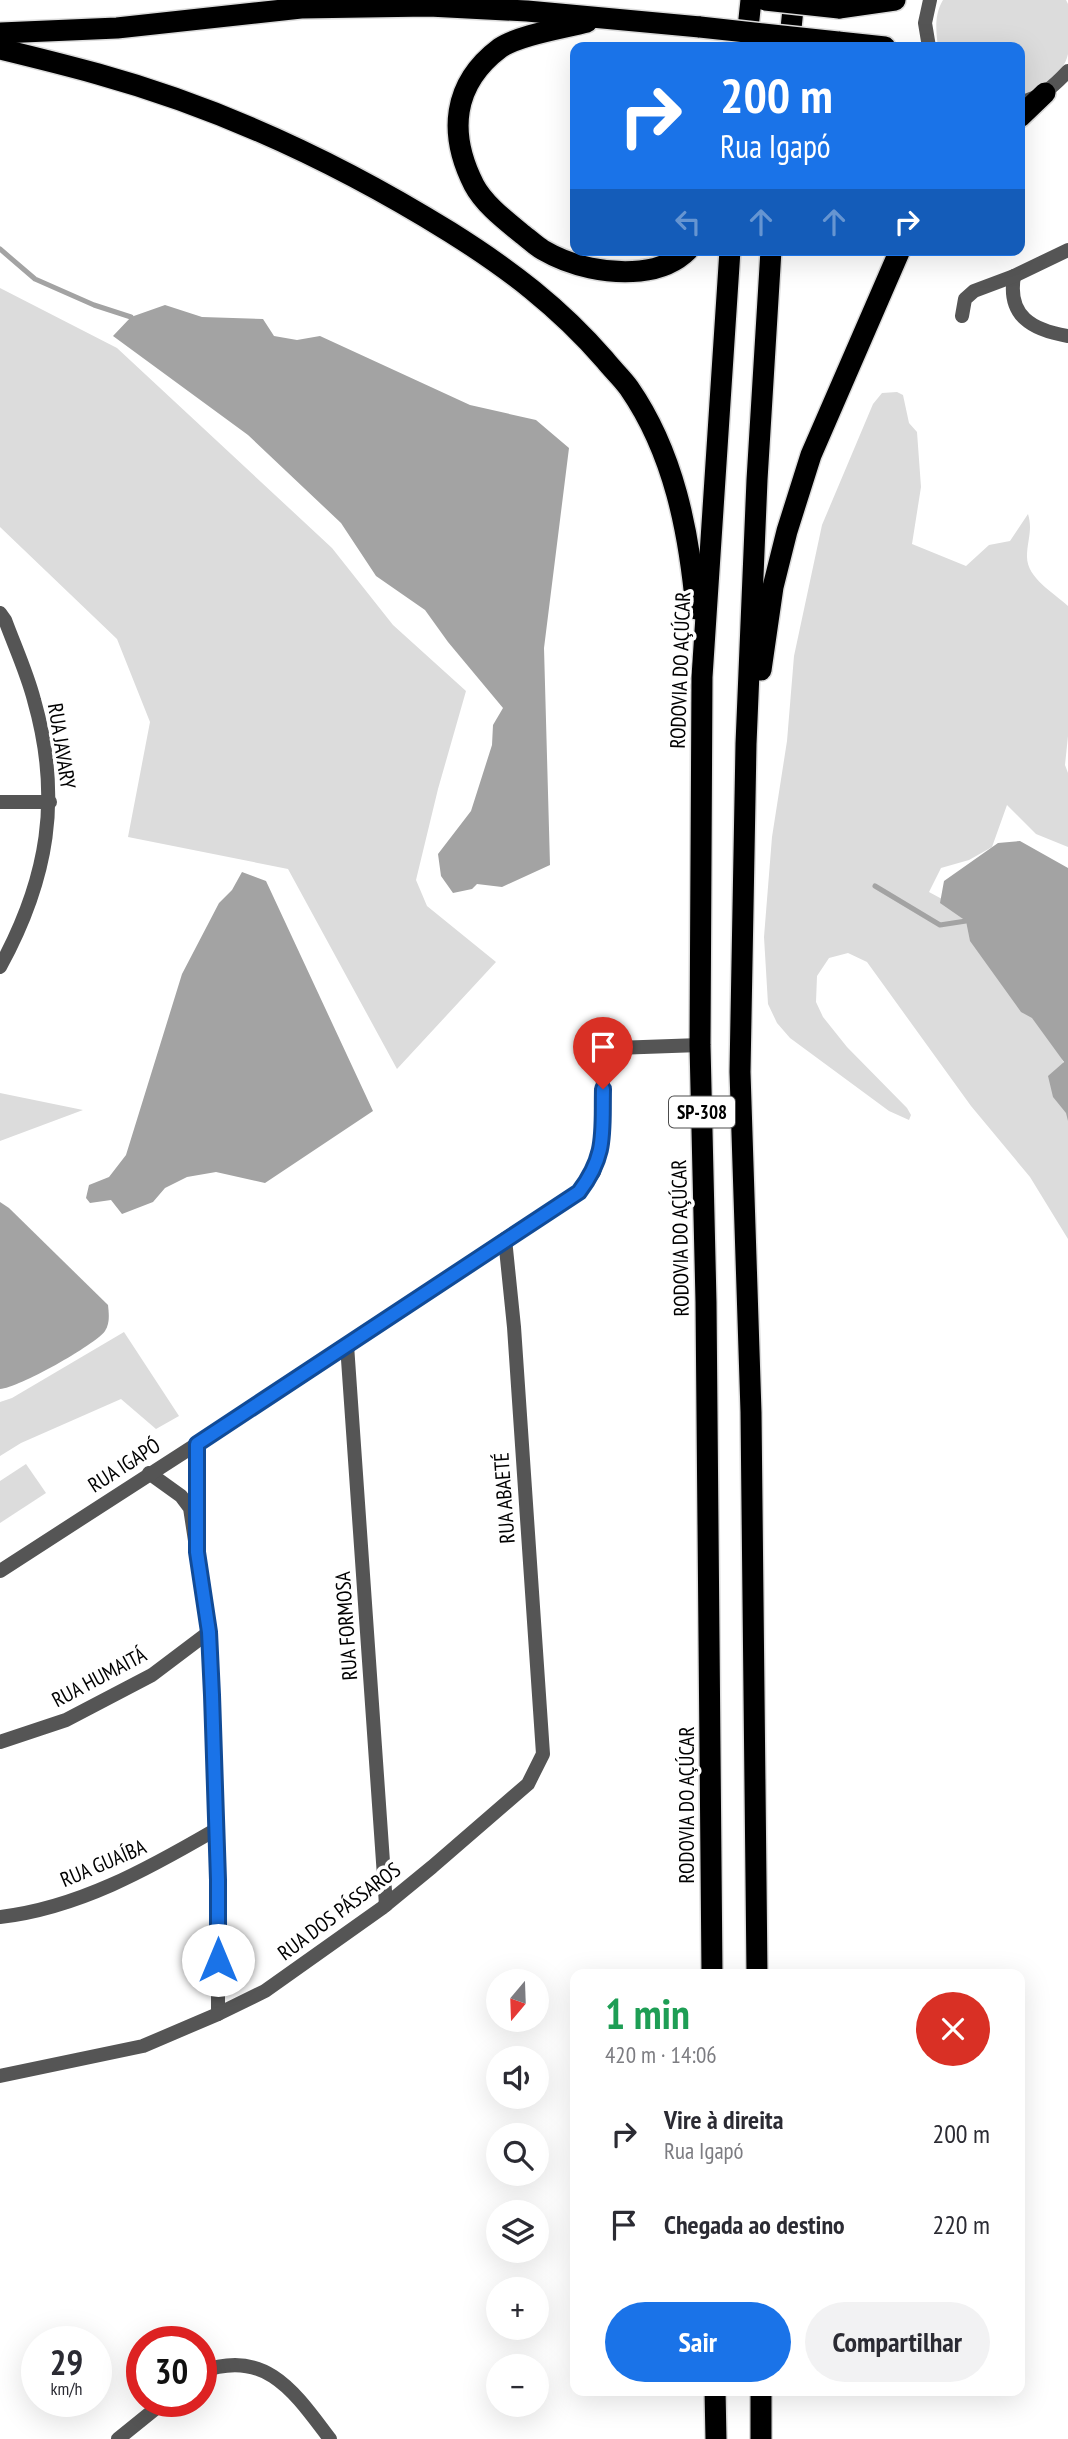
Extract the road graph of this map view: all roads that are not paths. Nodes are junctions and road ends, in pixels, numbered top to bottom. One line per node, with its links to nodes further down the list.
1 (751, 0): 8 (highway)
2 (765, 0): 4 (highway, bridge)
3 (794, 0): 9 (highway)
4 (895, 0)
5 (930, 0): 11 (street)
6 (605, 18): 7 (highway); 10 (highway, bridge); 18 (highway)
7 (0, 33)
8 (747, 42)
9 (790, 42)
10 (838, 42)
11 (928, 42)
12 (0, 49): 26 (highway)
13 (1068, 71): 14 (street)
14 (1056, 88): 15 (street); 16 (highway)
15 (1025, 100)
16 (1025, 113)
17 (1068, 250): 22 (street)
18 (682, 256)
19 (730, 256): 26 (highway, RODOVIA DO AÇÚCAR / SP-308)
20 (771, 256): 27 (highway, SP-308)
21 (897, 256): 27 (highway)
22 (1014, 276): 23 (street); 24 (street)
23 (962, 316)
24 (1068, 336)
25 (0, 613): 29 (street, RUA JAVARY)
26 (702, 677): 31 (highway, RODOVIA DO AÇÚCAR / SP-308)
27 (746, 744): 45 (highway, SP-308)
28 (0, 802): 29 (street)
29 (50, 802): 30 (street, RUA JAVARY)
30 (0, 967)
31 (700, 1045): 32 (street, RUA IGAPÓ); 44 (highway, RODOVIA DO AÇÚCAR / SP-308)
32 (505, 1239): 33 (street, RUA IGAPÓ); 40 (street, RUA ABAETÉ)
33 (347, 1345): 34 (street, RUA IGAPÓ); 42 (street, RUA FORMOSA)
34 (197, 1444): 35 (street, RUA IGAPÓ); 36 (street)
35 (149, 1473): 36 (street); 37 (street, RUA IGAPÓ)
36 (197, 1552): 38 (street)
37 (0, 1571)
38 (209, 1632): 39 (street, RUA HUMAITÁ); 41 (street)
39 (0, 1742)
40 (543, 1754): 42 (street, RUA DOS PÁSSAROS)
41 (215, 1830): 43 (street, RUA GUAÍBA); 46 (street)
42 (386, 1905): 46 (street, RUA DOS PÁSSAROS)
43 (0, 1917)
44 (712, 1969)
45 (757, 1969)
46 (218, 2014): 47 (street, RUA DOS PÁSSAROS)
47 (0, 2076)
48 (217, 2367): 53 (street)
49 (715, 2396): 54 (highway)
50 (761, 2396): 55 (highway)
51 (145, 2417): 52 (street)
52 (118, 2439)
53 (330, 2439)
54 (716, 2439)
55 (761, 2439)

